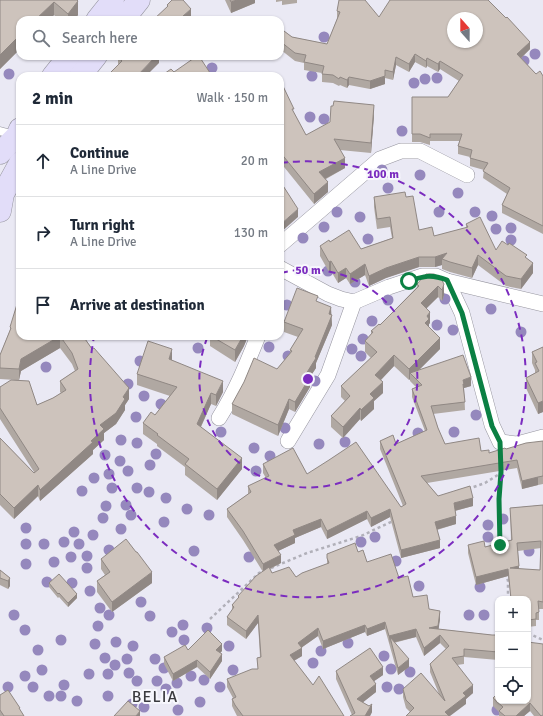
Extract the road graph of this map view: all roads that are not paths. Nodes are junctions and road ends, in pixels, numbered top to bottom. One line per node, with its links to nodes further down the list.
1 (113, 0): 3 (main road)
2 (139, 0): 4 (main road)
3 (100, 16)
4 (126, 16)
5 (66, 60): 7 (main road)
6 (93, 60): 8 (main road)
7 (56, 72)
8 (83, 72)
9 (14, 133): 10 (main road)
10 (0, 153)
11 (16, 170): 13 (main road)
12 (467, 175): 14 (street)
13 (0, 211)
14 (284, 242)
15 (284, 272): 17 (street)
16 (447, 280): 17 (street); 18 (street); 21 (street)
17 (354, 302): 22 (street)
18 (543, 304)
19 (256, 340): 20 (street)
20 (219, 418)
21 (543, 437)
22 (288, 441)

